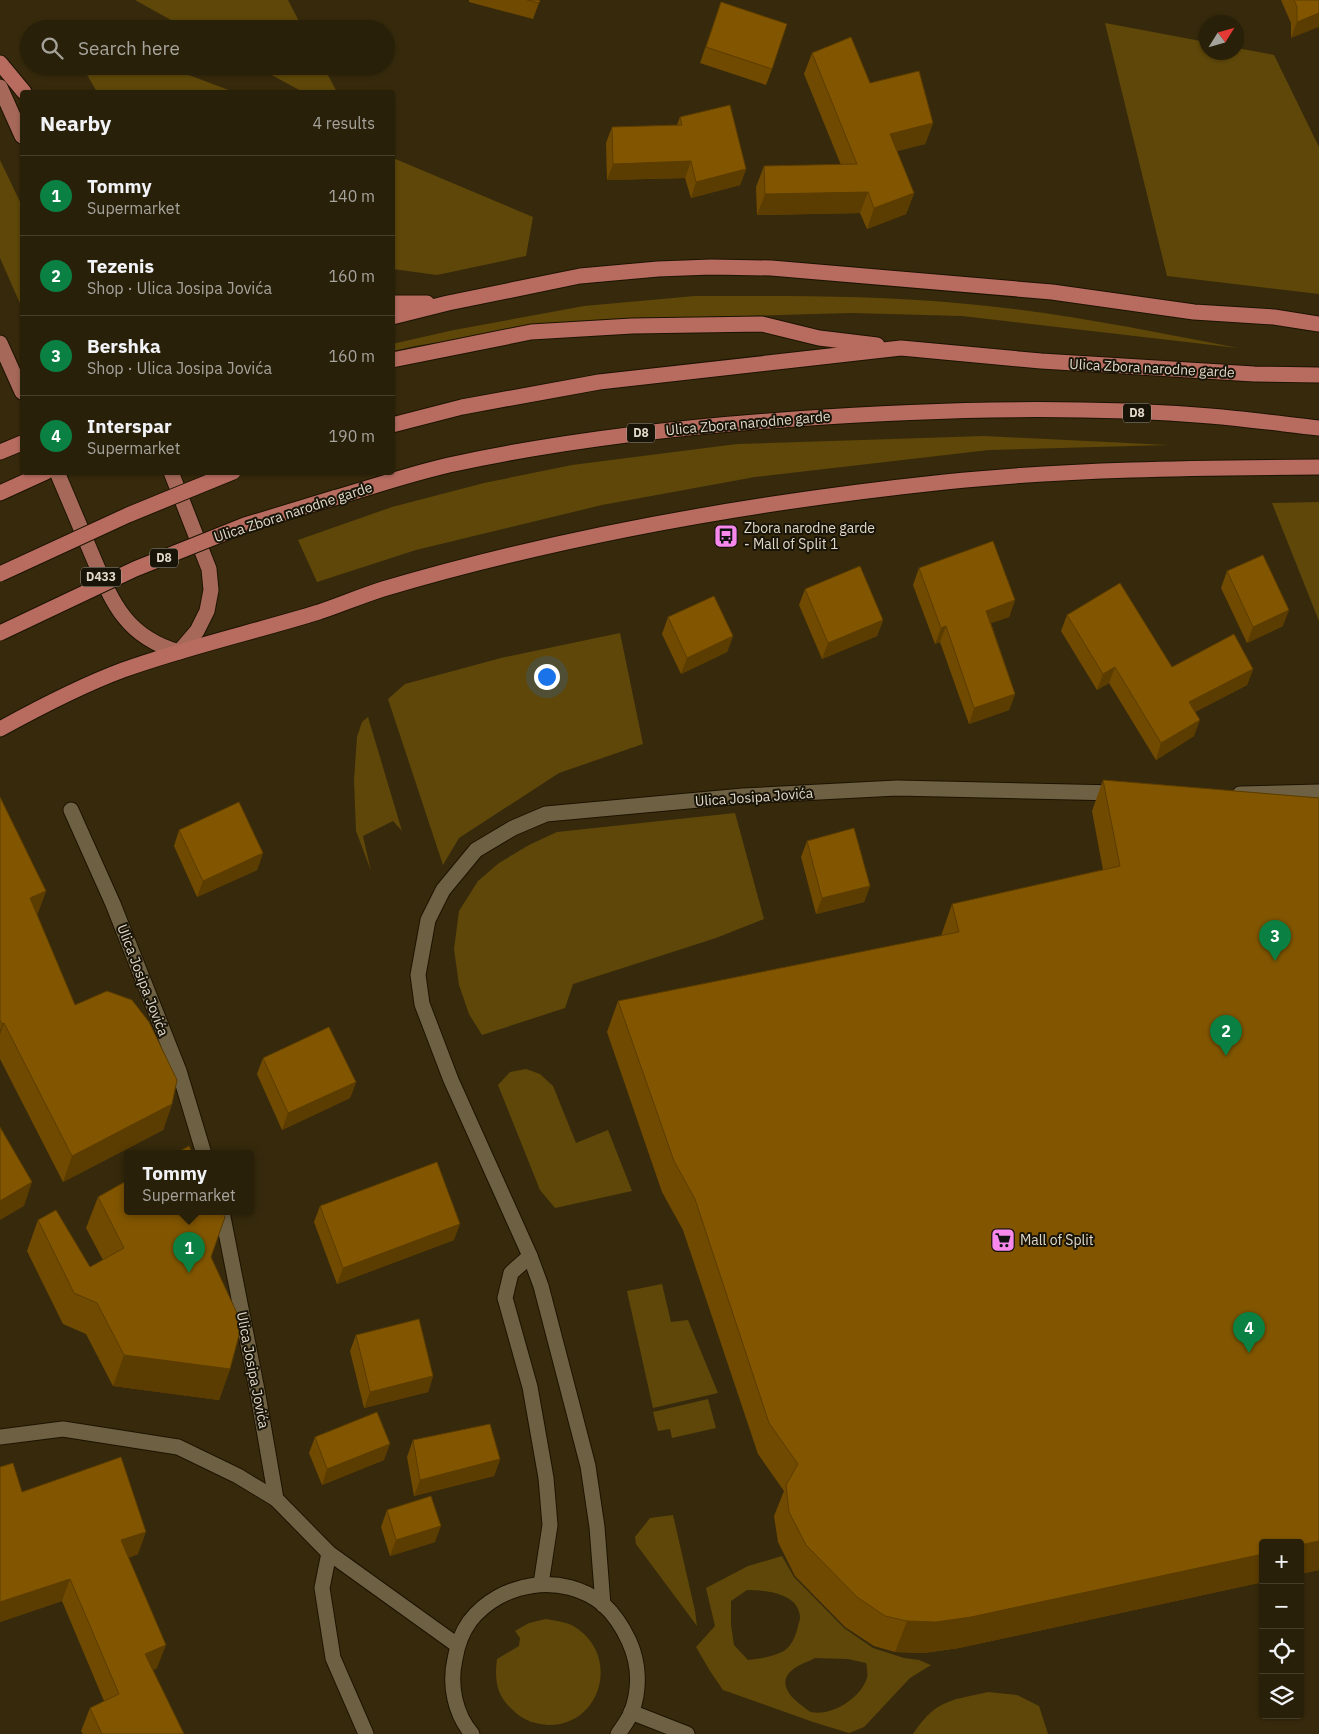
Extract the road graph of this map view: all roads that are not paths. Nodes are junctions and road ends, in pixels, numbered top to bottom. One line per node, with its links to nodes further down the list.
1 (0, 62): 3 (highway)
2 (0, 87): 4 (main road)
3 (22, 90)
4 (20, 132)
5 (395, 303): 6 (highway)
6 (448, 304): 7 (highway); 8 (highway)
7 (395, 316)
8 (1319, 324)
9 (0, 343): 13 (main road)
10 (900, 348): 11 (highway); 12 (highway, Ulica Zbora narodne garde); 14 (highway, Ulica Zbora narodne garde)
11 (395, 359)
12 (1319, 375)
13 (20, 388)
14 (395, 424)
15 (1319, 428): 25 (highway, Ulica Zbora narodne garde / D8, bridge)
16 (20, 444): 17 (highway)
17 (0, 452)
18 (1319, 467): 26 (highway)
19 (39, 475): 23 (highway)
20 (58, 475): 26 (main road, D433)
21 (171, 475): 26 (main road)
22 (227, 475): 24 (highway, bridge)
23 (0, 493)
24 (0, 574)
25 (0, 633)
26 (179, 652): 27 (highway)
27 (0, 729)
28 (1319, 792): 30 (street)
29 (1132, 793): 34 (street, Ulica Josipa Jovića)
30 (1221, 794)
31 (71, 810): 32 (street, Ulica Josipa Jovića)
32 (203, 1150)
33 (223, 1215): 36 (street, Ulica Josipa Jovića)
34 (530, 1256): 38 (street); 39 (street, Ulica Josipa Jovića)
35 (0, 1436): 36 (street)
36 (276, 1499): 37 (street)
37 (329, 1553): 40 (street); 42 (street)
38 (541, 1584): 39 (street); 40 (street)
39 (603, 1605): 41 (street)
40 (458, 1645): 43 (street)
41 (631, 1712): 44 (street); 45 (street)
42 (366, 1734)
43 (472, 1734)
44 (618, 1734)
45 (687, 1734)

